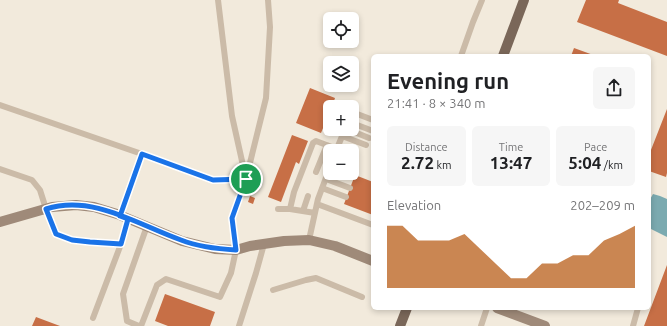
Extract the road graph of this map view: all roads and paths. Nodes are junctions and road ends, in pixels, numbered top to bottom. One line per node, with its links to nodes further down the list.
1 (218, 0): 22 (lane)
2 (268, 0): 22 (lane)
3 (482, 0): 5 (lane)
4 (524, 0): 6 (main road)
5 (462, 54)
6 (504, 54)
7 (0, 105): 18 (lane)
8 (359, 115): 9 (lane)
9 (371, 119)
10 (359, 126): 11 (lane)
11 (371, 130)
12 (359, 134): 14 (lane)
13 (342, 136): 16 (lane); 17 (lane)
14 (368, 138)
15 (323, 144): 31 (lane)
16 (339, 144)
17 (366, 145)
18 (142, 154): 22 (lane); 35 (lane)
19 (323, 155): 21 (lane)
20 (0, 169): 30 (lane)
21 (316, 172)
22 (246, 179): 42 (lane)
23 (326, 180): 25 (lane)
24 (329, 180): 26 (lane)
25 (322, 188): 28 (lane); 29 (lane)
26 (350, 188)
27 (308, 196): 33 (lane)
28 (346, 197)
29 (317, 204): 34 (lane); 37 (lane)
30 (46, 209): 35 (street); 36 (street); 40 (lane)
31 (290, 209): 32 (lane); 33 (lane)
32 (278, 210)
33 (303, 211): 34 (lane)
34 (315, 213): 39 (lane)
35 (124, 217): 38 (street); 40 (lane)
36 (0, 222)
37 (371, 224)
38 (147, 226): 42 (street); 51 (lane)
39 (309, 240): 41 (street); 43 (street)
40 (121, 244): 50 (lane)
41 (264, 244): 42 (street); 52 (lane)
42 (236, 250): 51 (lane)
43 (371, 260)
44 (273, 290): 45 (lane)
45 (362, 297)
46 (406, 310): 53 (main road)
47 (486, 310): 54 (lane)
48 (502, 310): 55 (street)
49 (637, 310): 56 (lane)
50 (93, 318)
51 (140, 326)
52 (239, 326)
53 (400, 326)
54 (481, 326)
55 (545, 326)
56 (633, 326)

